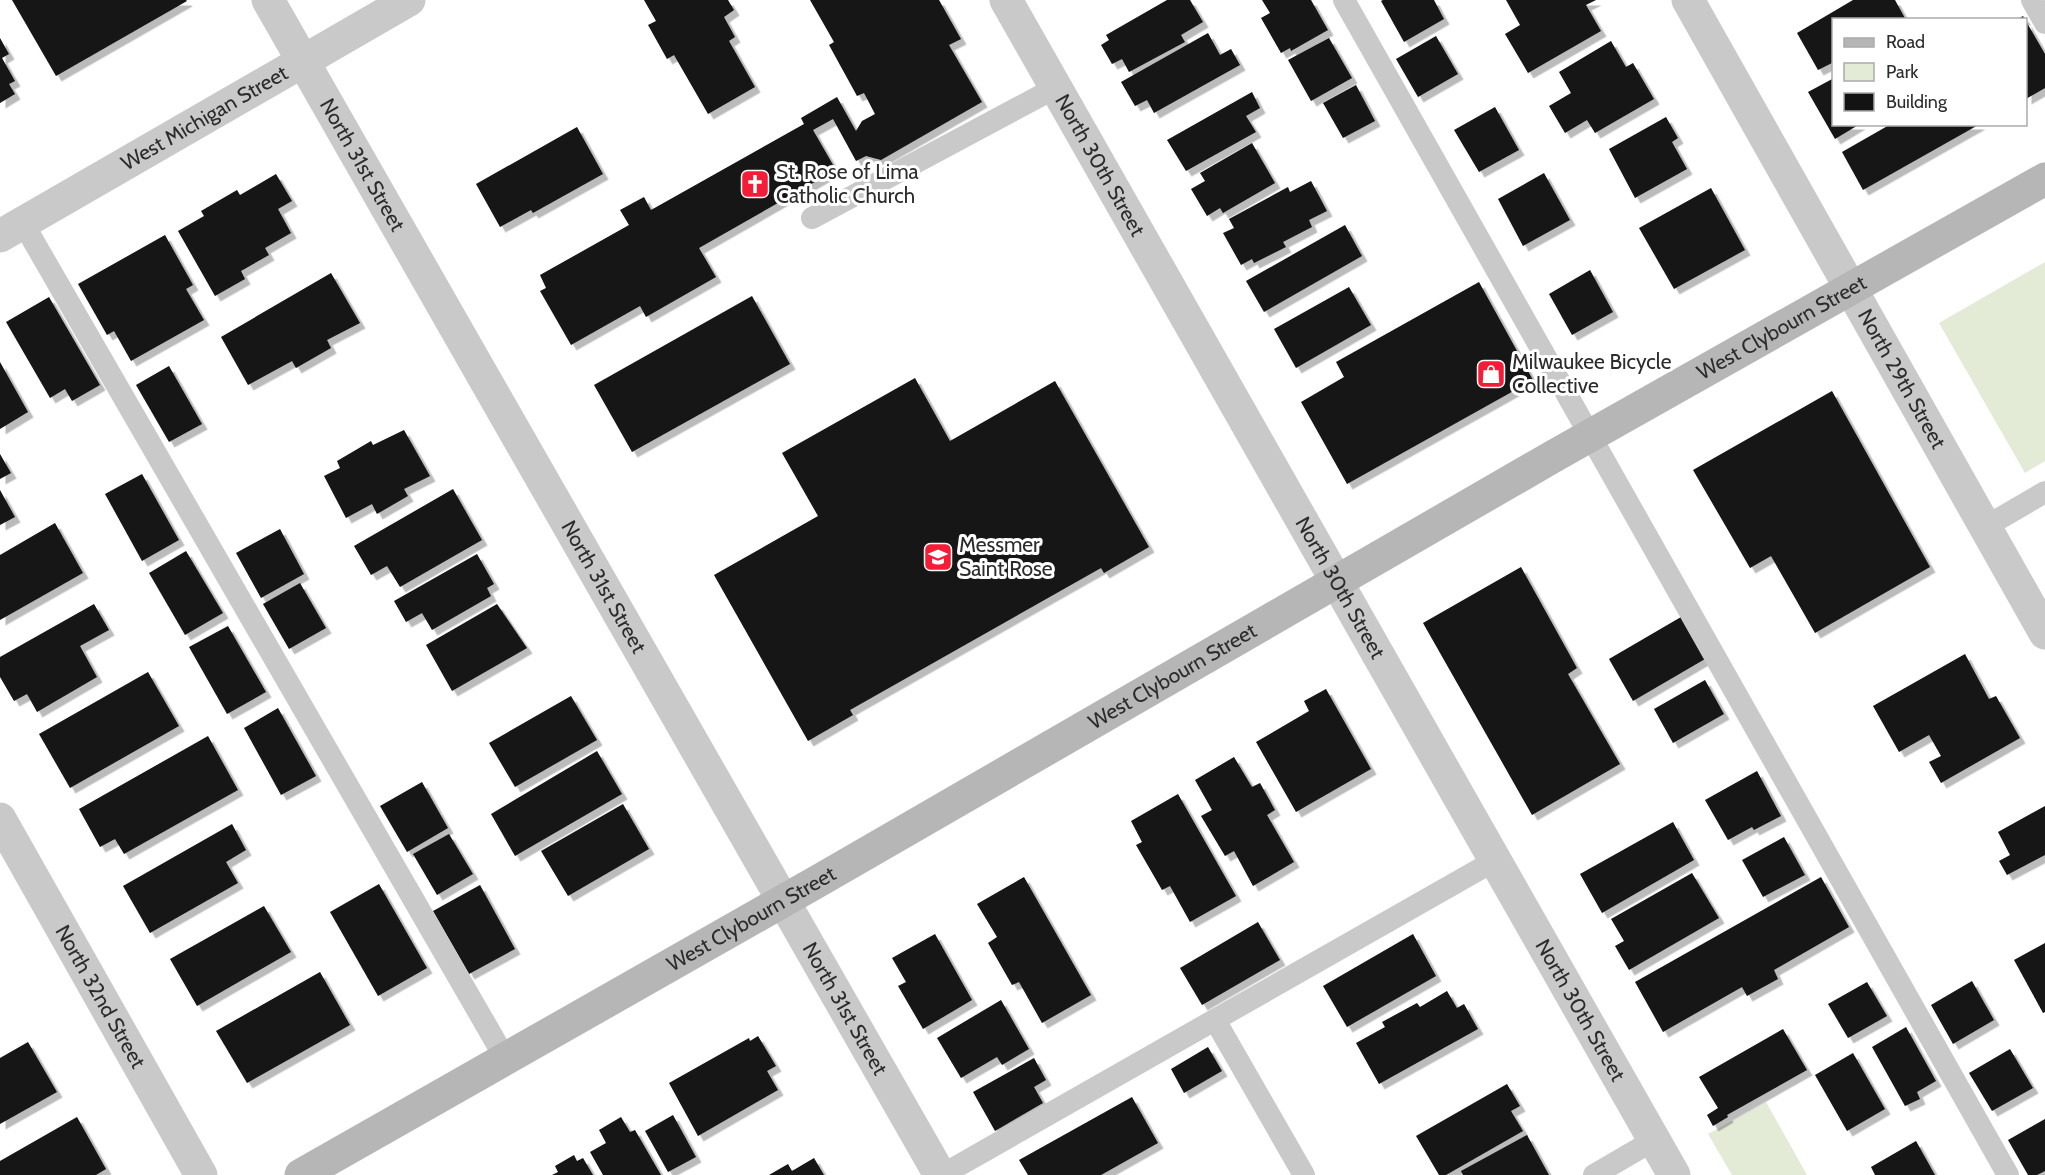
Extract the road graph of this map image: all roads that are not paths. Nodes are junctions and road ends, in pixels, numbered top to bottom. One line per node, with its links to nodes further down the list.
1 (268, 0): 8 (street, North 31st Street)
2 (409, 0): 8 (street, West Michigan Street)
3 (1006, 0): 9 (street, North 30th Street)
4 (1344, 0): 14 (lane)
5 (1689, 0): 13 (street, North 29th Street)
6 (2032, 0): 7 (lane)
7 (2045, 22)
8 (303, 62): 12 (street, West Michigan Street); 21 (street, North 31st Street)
9 (1055, 88): 11 (lane); 17 (street, North 30th Street)
10 (2045, 179): 13 (street, West Clybourn Street)
11 (812, 218)
12 (12, 230): 23 (lane)
13 (1853, 289): 14 (street, West Clybourn Street); 16 (street, North 29th Street)
14 (1591, 436): 17 (street, West Clybourn Street); 31 (lane)
15 (2045, 492): 16 (lane)
16 (1985, 527): 18 (street, North 29th Street)
17 (1336, 582): 20 (street, North 30th Street); 21 (street, West Clybourn Street)
18 (2045, 633)
19 (0, 819): 25 (street, North 32nd Street)
20 (1494, 861): 22 (lane); 24 (street, North 30th Street)
21 (783, 900): 23 (street, West Clybourn Street); 27 (street, North 31st Street)
22 (1215, 1020): 27 (lane); 28 (lane)
23 (505, 1058): 26 (street, West Clybourn Street)
24 (1654, 1140): 29 (lane); 30 (street, North 30th Street)
25 (201, 1175)
26 (301, 1175)
27 (941, 1175)
28 (1304, 1175)
29 (1594, 1175)
30 (1674, 1175)
31 (2008, 1175)

